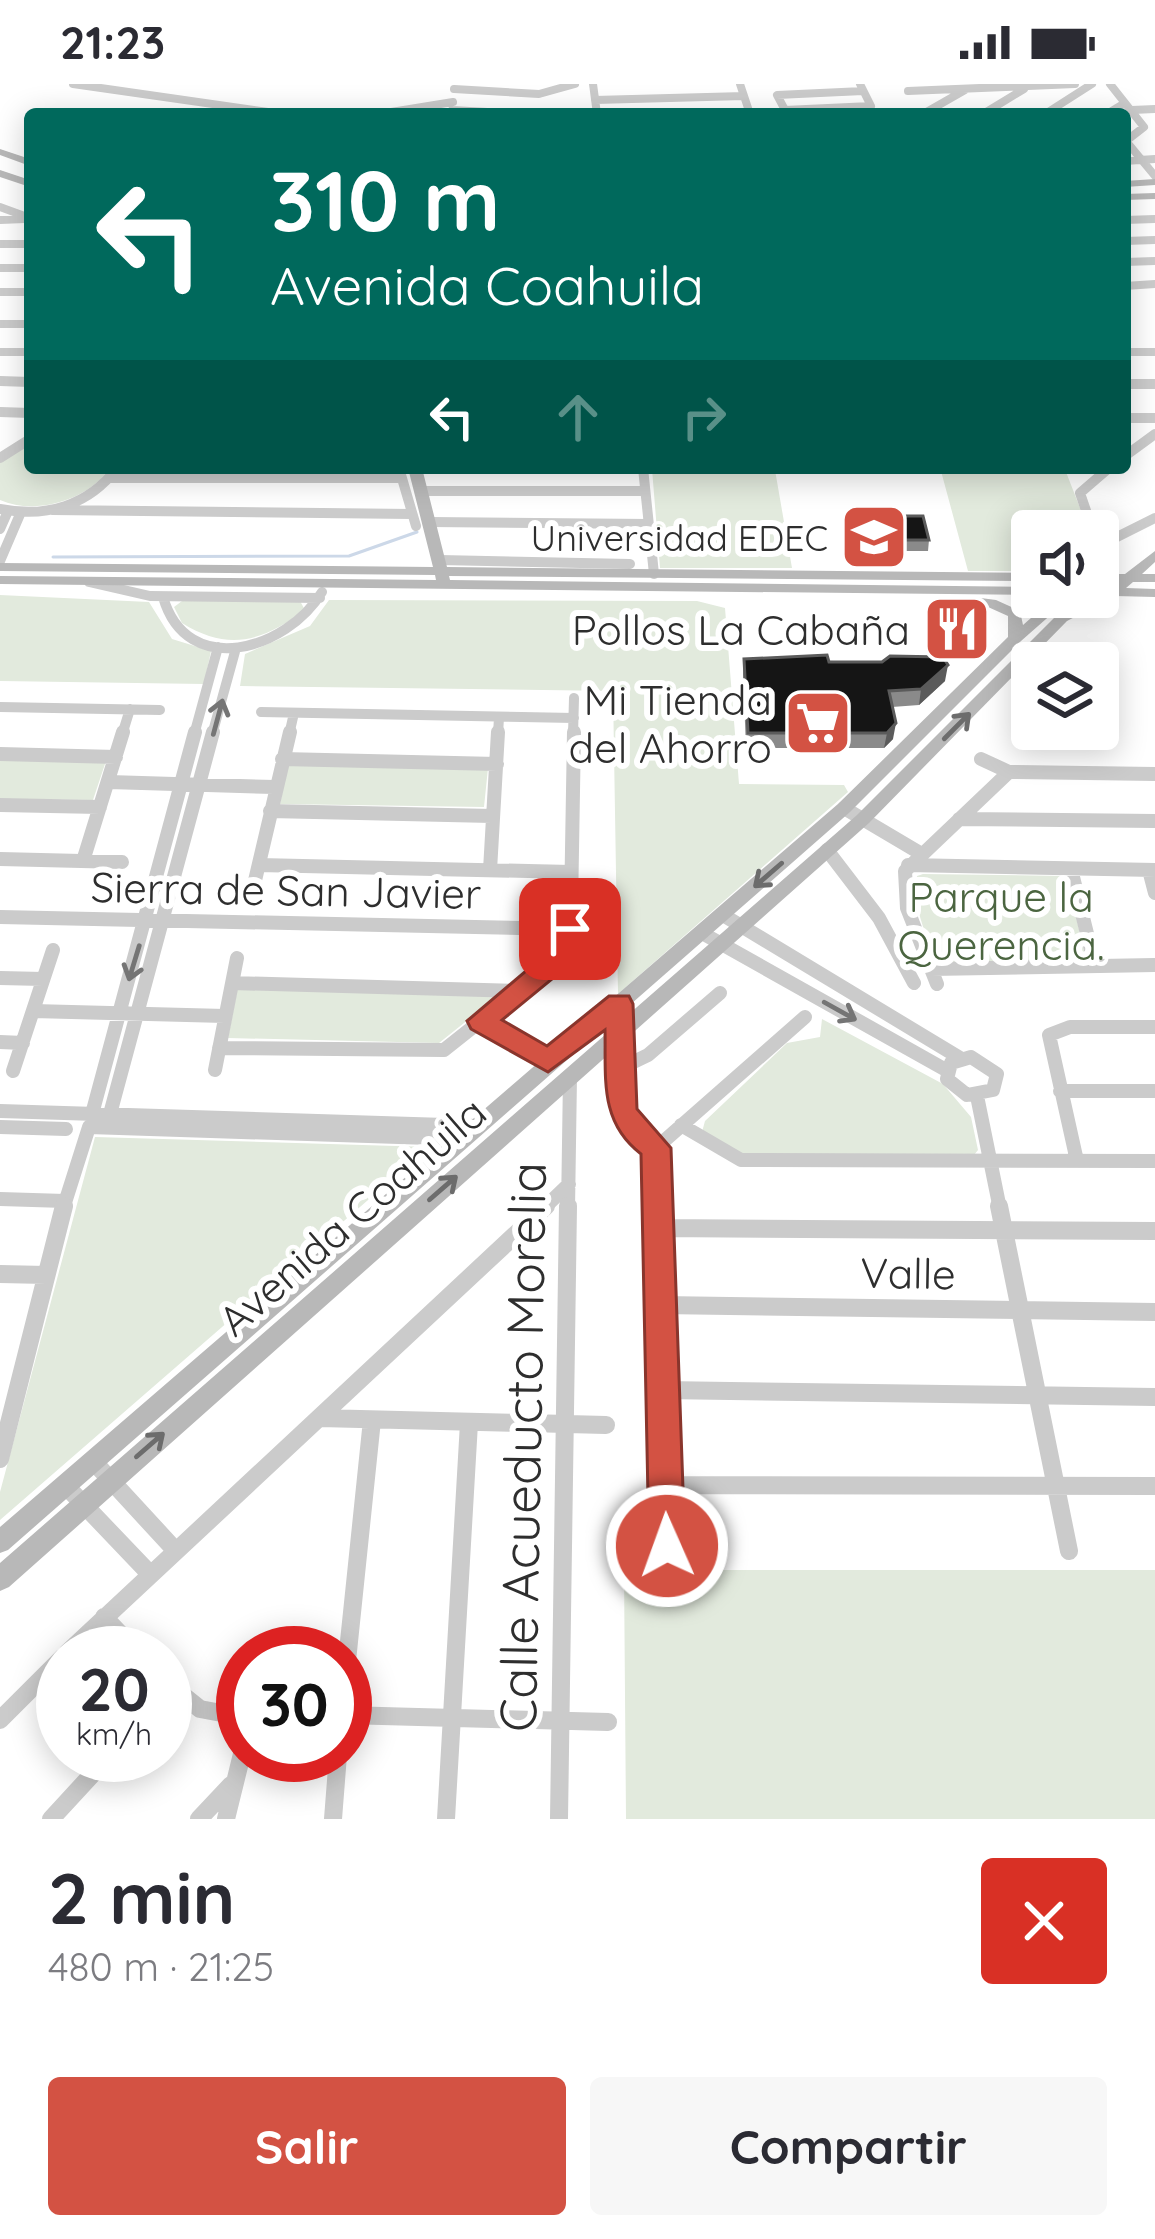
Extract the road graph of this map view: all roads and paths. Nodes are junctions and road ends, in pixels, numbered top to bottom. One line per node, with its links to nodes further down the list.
1 (73, 84): 19 (street)
2 (574, 84): 9 (street)
3 (593, 84): 17 (street)
4 (740, 84): 14 (street)
5 (1075, 84): 8 (street)
6 (1092, 84): 26 (street)
7 (1110, 84): 18 (street)
8 (1028, 86): 13 (street); 25 (street)
9 (454, 87)
10 (861, 87): 12 (street); 12 (street)
11 (906, 87): 13 (street)
12 (822, 88)
13 (970, 88): 24 (street)
14 (744, 96): 15 (street); 23 (street)
15 (682, 98): 16 (street); 22 (street)
16 (637, 99): 17 (street); 21 (street)
17 (595, 100): 20 (street)
18 (1128, 106): 27 (street); 28 (street)
19 (240, 108)
20 (596, 108)
21 (639, 108)
22 (684, 108)
23 (748, 108)
24 (933, 108)
25 (993, 108)
26 (1054, 108)
27 (1123, 108)
28 (1155, 109)
29 (1131, 110): 30 (street)
30 (1131, 137)
31 (1131, 148): 33 (street)
32 (1155, 159): 33 (street)
33 (1142, 160): 34 (street); 35 (street)
34 (1131, 161)
35 (1155, 179)
36 (24, 442): 38 (street)
37 (0, 445): 38 (street)
38 (18, 446): 39 (street)
39 (0, 458)
40 (113, 474): 47 (street)
41 (406, 474): 51 (street)
42 (408, 474): 45 (street)
43 (644, 474): 46 (street)
44 (1102, 474): 48 (street)
45 (421, 490): 46 (street); 51 (street)
46 (646, 491): 52 (street)
47 (52, 510): 49 (street); 51 (street)
48 (1086, 510)
49 (15, 511): 53 (street); 56 (street)
50 (1155, 518): 54 (street)
51 (419, 521): 52 (street); 58 (street)
52 (649, 524): 59 (street)
53 (0, 529)
54 (1119, 535)
55 (1155, 555): 60 (street, Avenida Coahuila)
56 (0, 564): 65 (street)
57 (630, 564): 58 (street)
58 (442, 572): 59 (street); 65 (street); 68 (street)
59 (654, 574): 61 (street)
60 (1119, 577)
61 (1011, 578)
62 (1155, 578): 66 (street)
63 (0, 580): 64 (street)
64 (89, 582): 65 (street); 72 (street)
65 (331, 582): 72 (street); 80 (street)
66 (1119, 583)
67 (1119, 586): 71 (street)
68 (724, 589): 69 (street); 73 (street)
69 (979, 591): 70 (street); 73 (street)
70 (1011, 591)
71 (1155, 593)
72 (163, 597): 79 (street)
73 (933, 601): 76 (street)
74 (1044, 618): 77 (street, Avenida Coahuila)
75 (1062, 618): 78 (street, Avenida Coahuila)
76 (1019, 642)
77 (1021, 642)
78 (1022, 642)
79 (218, 647): 80 (street); 99 (street)
80 (236, 648): 100 (street, one-way to 80)
81 (1011, 651): 104 (street, Avenida Coahuila)
82 (1011, 653): 107 (street, Avenida Coahuila, one-way to 82)
83 (574, 698): 90 (street)
84 (0, 707): 85 (street)
85 (130, 709): 86 (street); 92 (street)
86 (160, 710)
87 (261, 712): 88 (street)
88 (294, 713): 89 (street); 93 (street)
89 (500, 717): 90 (street); 95 (street)
90 (574, 718): 120 (street)
91 (0, 754): 92 (street)
92 (116, 757): 98 (street)
93 (282, 759): 95 (street); 101 (street)
94 (981, 759): 96 (street)
95 (497, 764): 106 (street)
96 (1010, 772): 97 (street); 108 (street)
97 (1155, 774)
98 (109, 782): 99 (street); 103 (street)
99 (182, 784): 100 (street); 126 (street)
100 (199, 785): 101 (street); 126 (street)
101 (274, 787): 105 (street)
102 (0, 805): 103 (street)
103 (100, 807): 113 (street)
104 (844, 808): 107 (street); 124 (street, Avenida Coahuila, one-way to 124)
105 (270, 811): 106 (street); 115 (street)
106 (492, 816): 117 (street)
107 (863, 819): 110 (street, Avenida Coahuila); 111 (street)
108 (959, 819): 109 (street); 111 (street)
109 (1155, 821)
110 (827, 850): 127 (street, Avenida Coahuila); 129 (street)
111 (920, 853): 116 (street)
112 (0, 859): 113 (street)
113 (83, 861): 114 (street)
114 (122, 862)
115 (259, 865): 117 (street); 121 (street)
116 (908, 865): 118 (street); 128 (street)
117 (490, 869): 120 (street)
118 (1071, 869): 119 (street); 136 (street)
119 (1152, 870): 122 (street)
120 (571, 872): 123 (street)
121 (253, 889)
122 (1155, 892)
123 (571, 909)
124 (723, 915): 127 (street); 130 (street, Avenida Coahuila)
125 (0, 917): 126 (street, Sierra de San Javier)
126 (155, 920): 141 (street, Sierra de San Javier); 145 (street, one-way to 145); 146 (street)
127 (743, 927): 130 (street, Avenida Coahuila); 131 (street)
128 (914, 928): 129 (street); 136 (street)
129 (887, 932): 140 (street)
130 (712, 939): 134 (street); 143 (street, Avenida Coahuila); 153 (street, Avenida Coahuila)
131 (766, 941): 134 (street); 148 (street)
132 (53, 950): 138 (street)
133 (237, 958): 139 (street)
134 (745, 958): 152 (street, one-way to 152)
135 (1155, 965): 136 (street)
136 (1095, 966)
137 (0, 978): 138 (street)
138 (43, 979): 144 (street)
139 (232, 982): 141 (street); 147 (street)
140 (914, 983)
141 (518, 992): 150 (street)
142 (720, 993): 159 (street)
143 (619, 1004): 153 (street); 158 (street, Avenida Coahuila)
144 (33, 1011): 145 (street); 155 (street)
145 (119, 1013): 146 (street); 169 (street)
146 (138, 1013): 147 (street); 168 (street)
147 (225, 1016): 156 (street)
148 (890, 1016): 152 (street); 157 (street)
149 (805, 1017): 170 (street)
150 (482, 1021): 156 (street); 158 (street)
151 (1155, 1027): 164 (street)
152 (874, 1030): 161 (street)
153 (618, 1034): 159 (street); 163 (street, Avenida Coahuila)
154 (0, 1042): 155 (street)
155 (22, 1043): 162 (street)
156 (219, 1048): 160 (street)
157 (960, 1058): 161 (street); 166 (street)
158 (548, 1061): 173 (street, Avenida Coahuila)
159 (619, 1069): 174 (street)
160 (214, 1070)
161 (946, 1070): 166 (street)
162 (14, 1071)
163 (570, 1077): 178 (street, Calle Acueducto Morelia); 199 (street, Avenida Coahuila, one-way to 163)
164 (1060, 1091): 165 (street); 176 (street)
165 (1155, 1091)
166 (977, 1096): 175 (street)
167 (0, 1112): 169 (street)
168 (110, 1114): 169 (street); 173 (street)
169 (91, 1120): 173 (street); 180 (street)
170 (681, 1125): 174 (street); 175 (street)
171 (0, 1127): 172 (street)
172 (66, 1129)
173 (468, 1133): 198 (street, Avenida Coahuila)
174 (656, 1148): 181 (street)
175 (990, 1160): 176 (street); 182 (street)
176 (1077, 1161): 177 (street)
177 (1155, 1161)
178 (569, 1184): 192 (street); 195 (street, Calle Acueducto Morelia)
179 (0, 1199): 180 (street)
180 (65, 1201): 185 (street)
181 (658, 1228): 182 (street); 186 (street)
182 (1004, 1230): 183 (street); 187 (street)
183 (1155, 1231)
184 (0, 1274): 185 (street)
185 (46, 1275): 197 (street)
186 (661, 1305): 187 (street, Valle); 189 (street)
187 (1020, 1311): 188 (street, Valle); 190 (street)
188 (1155, 1312)
189 (663, 1390): 190 (street); 200 (street)
190 (1038, 1397): 191 (street); 201 (street)
191 (1155, 1397)
192 (320, 1418): 193 (street); 207 (street)
193 (372, 1420): 194 (street); 214 (street)
194 (469, 1423): 195 (street); 217 (street)
195 (562, 1424): 196 (street); 218 (street, Calle Acueducto Morelia)
196 (606, 1425)
197 (0, 1460)
198 (94, 1462): 199 (street); 202 (street, Avenida Coahuila)
199 (111, 1480): 204 (street, Avenida Coahuila); 207 (street)
200 (665, 1485): 201 (street); 206 (street)
201 (1055, 1485): 203 (street); 208 (street)
202 (66, 1486): 204 (street); 205 (street, Avenida Coahuila)
203 (1155, 1486)
204 (84, 1504): 209 (street); 210 (street, Avenida Coahuila)
205 (0, 1542)
206 (667, 1546)
207 (175, 1550): 209 (street)
208 (1069, 1551)
209 (150, 1574): 211 (street)
210 (0, 1579)
211 (104, 1617): 212 (street); 213 (street)
212 (95, 1626)
213 (112, 1626)
214 (351, 1626)
215 (36, 1684): 219 (street)
216 (372, 1716): 217 (street)
217 (451, 1718): 218 (street); 229 (street)
218 (561, 1719): 220 (street); 230 (street, Calle Acueducto Morelia)
219 (0, 1720)
220 (608, 1723)
221 (85, 1782): 225 (street)
222 (232, 1782): 224 (street)
223 (336, 1782): 228 (street)
224 (231, 1785): 226 (street); 227 (street)
225 (51, 1819)
226 (199, 1819)
227 (226, 1819)
228 (333, 1819)
229 (446, 1819)
230 (559, 1819)

